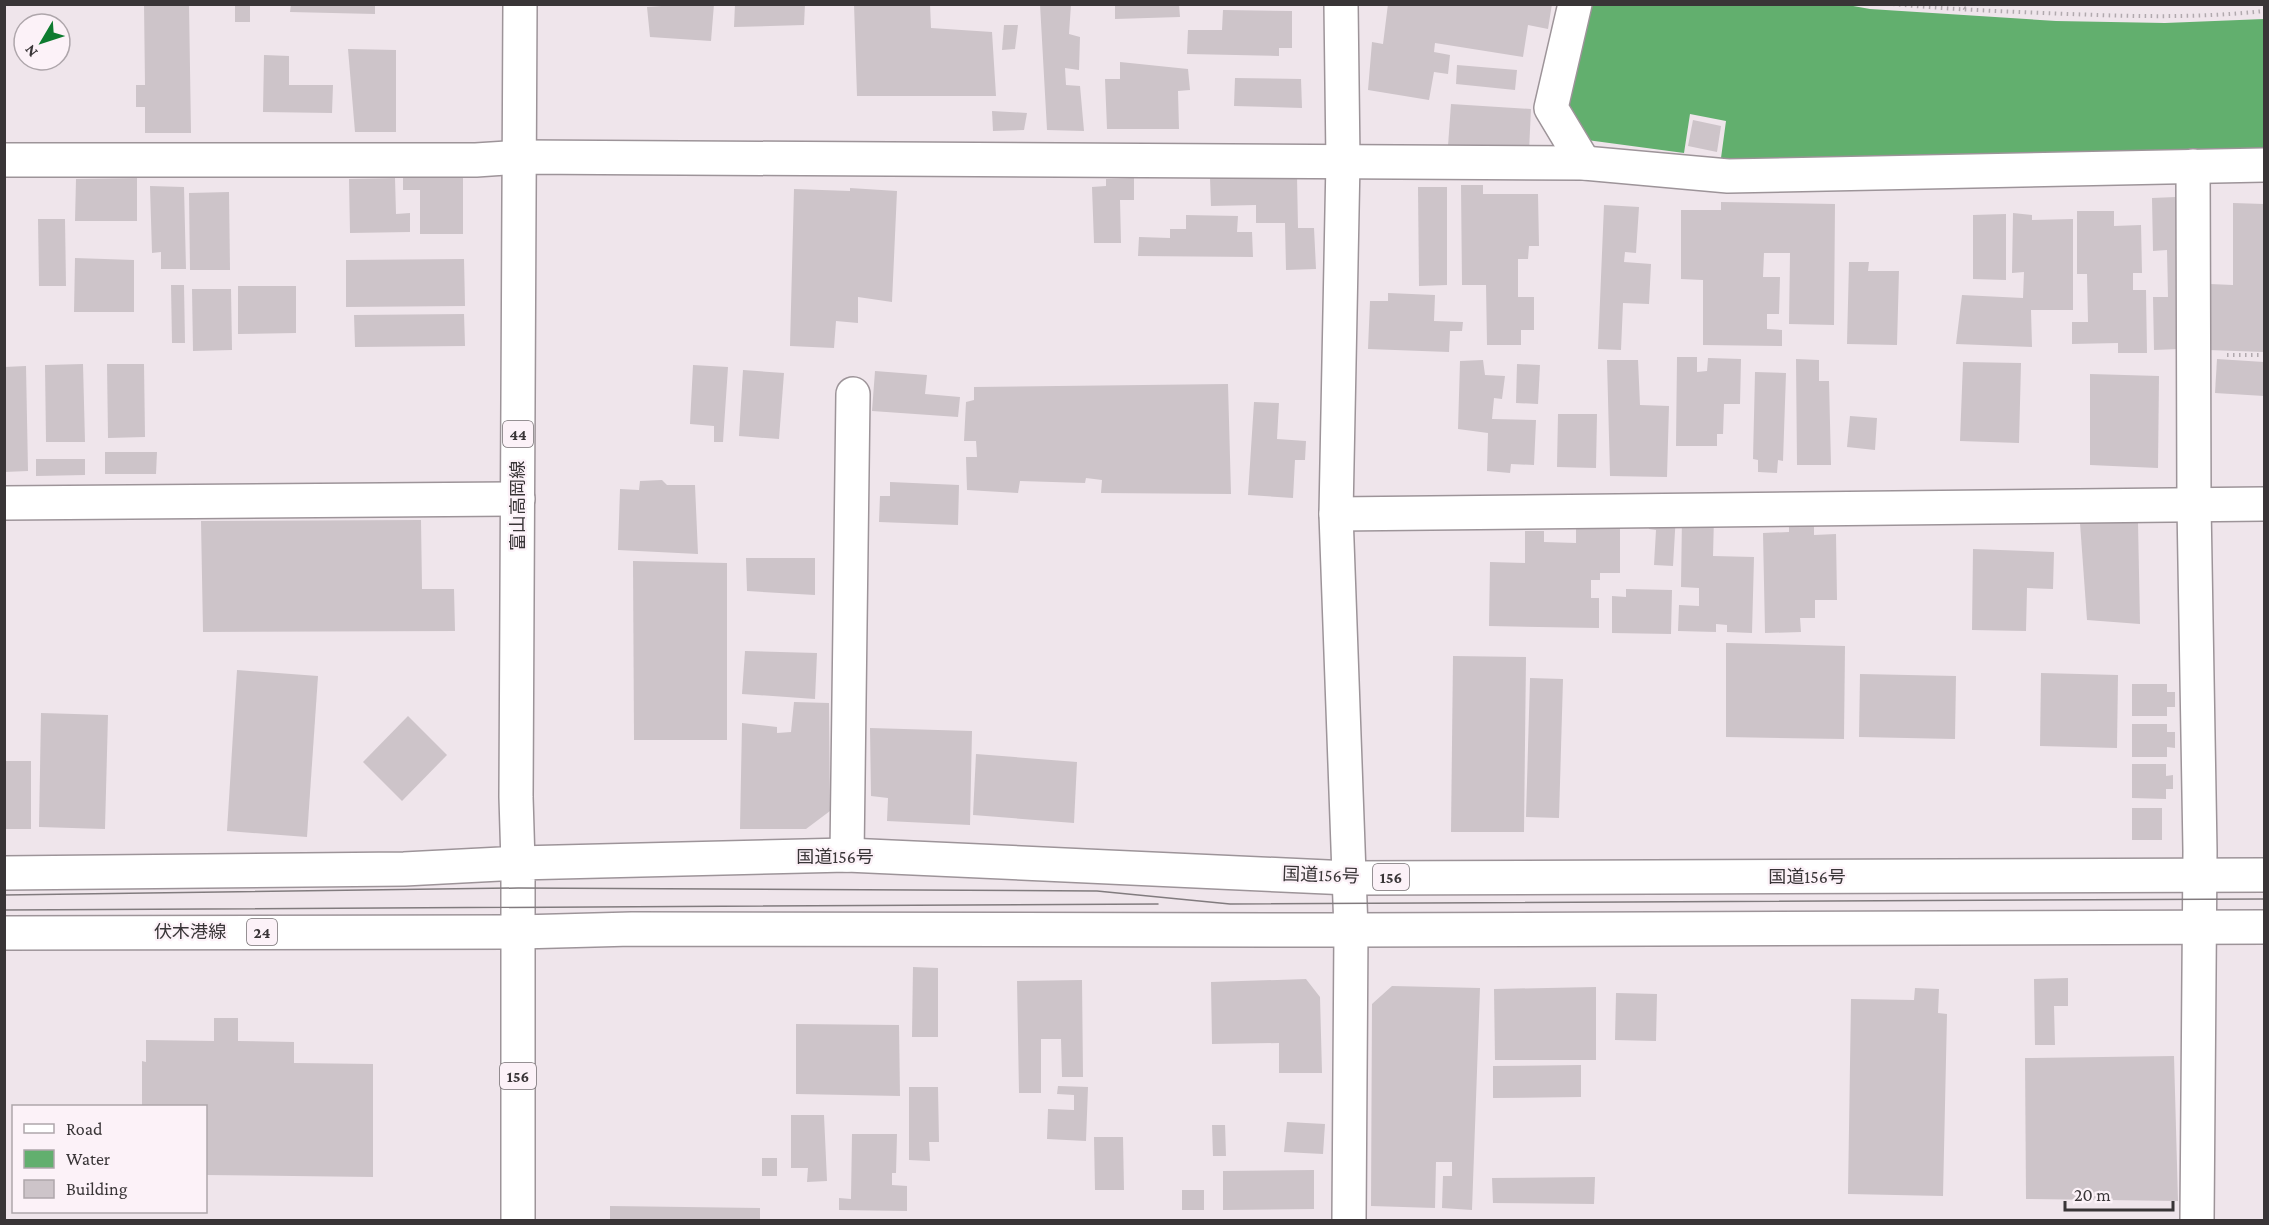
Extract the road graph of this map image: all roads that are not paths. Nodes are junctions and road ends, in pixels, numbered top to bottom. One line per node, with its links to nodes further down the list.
1 (520, 4): 4 (main road, 富山高岡線 / 44)
2 (1341, 4): 6 (main road)
3 (1575, 4): 7 (main road)
4 (520, 157): 5 (main road); 6 (main road); 11 (main road, 富山高岡線 / 44)
5 (4, 160)
6 (1342, 161): 7 (main road); 15 (main road)
7 (1584, 163): 9 (main road)
8 (2265, 165): 9 (main road)
9 (2193, 166): 14 (main road)
10 (853, 394): 16 (main road)
11 (518, 499): 12 (main road); 17 (main road, 富山高岡線 / 44)
12 (4, 503)
13 (2265, 504): 14 (main road)
14 (2194, 505): 15 (main road); 20 (main road)
15 (1336, 514): 21 (main road)
16 (847, 855): 17 (main road, 国道156号 / 156); 21 (main road, 国道156号 / 156)
17 (518, 864): 18 (main road); 25 (main road, 156)
18 (4, 873)
19 (2265, 875): 20 (main road, 国道156号 / 156)
20 (2199, 876): 21 (main road, 国道156号 / 156); 22 (main road)
21 (1349, 878): 24 (main road)
22 (2199, 927): 23 (main road); 24 (main road); 29 (main road)
23 (2265, 927)
24 (1351, 930): 25 (main road); 28 (main road)
25 (519, 932): 26 (main road, 伏木港線 / 24); 27 (main road, 156)
26 (4, 933)
27 (518, 1221)
28 (1349, 1221)
29 (2197, 1221)

